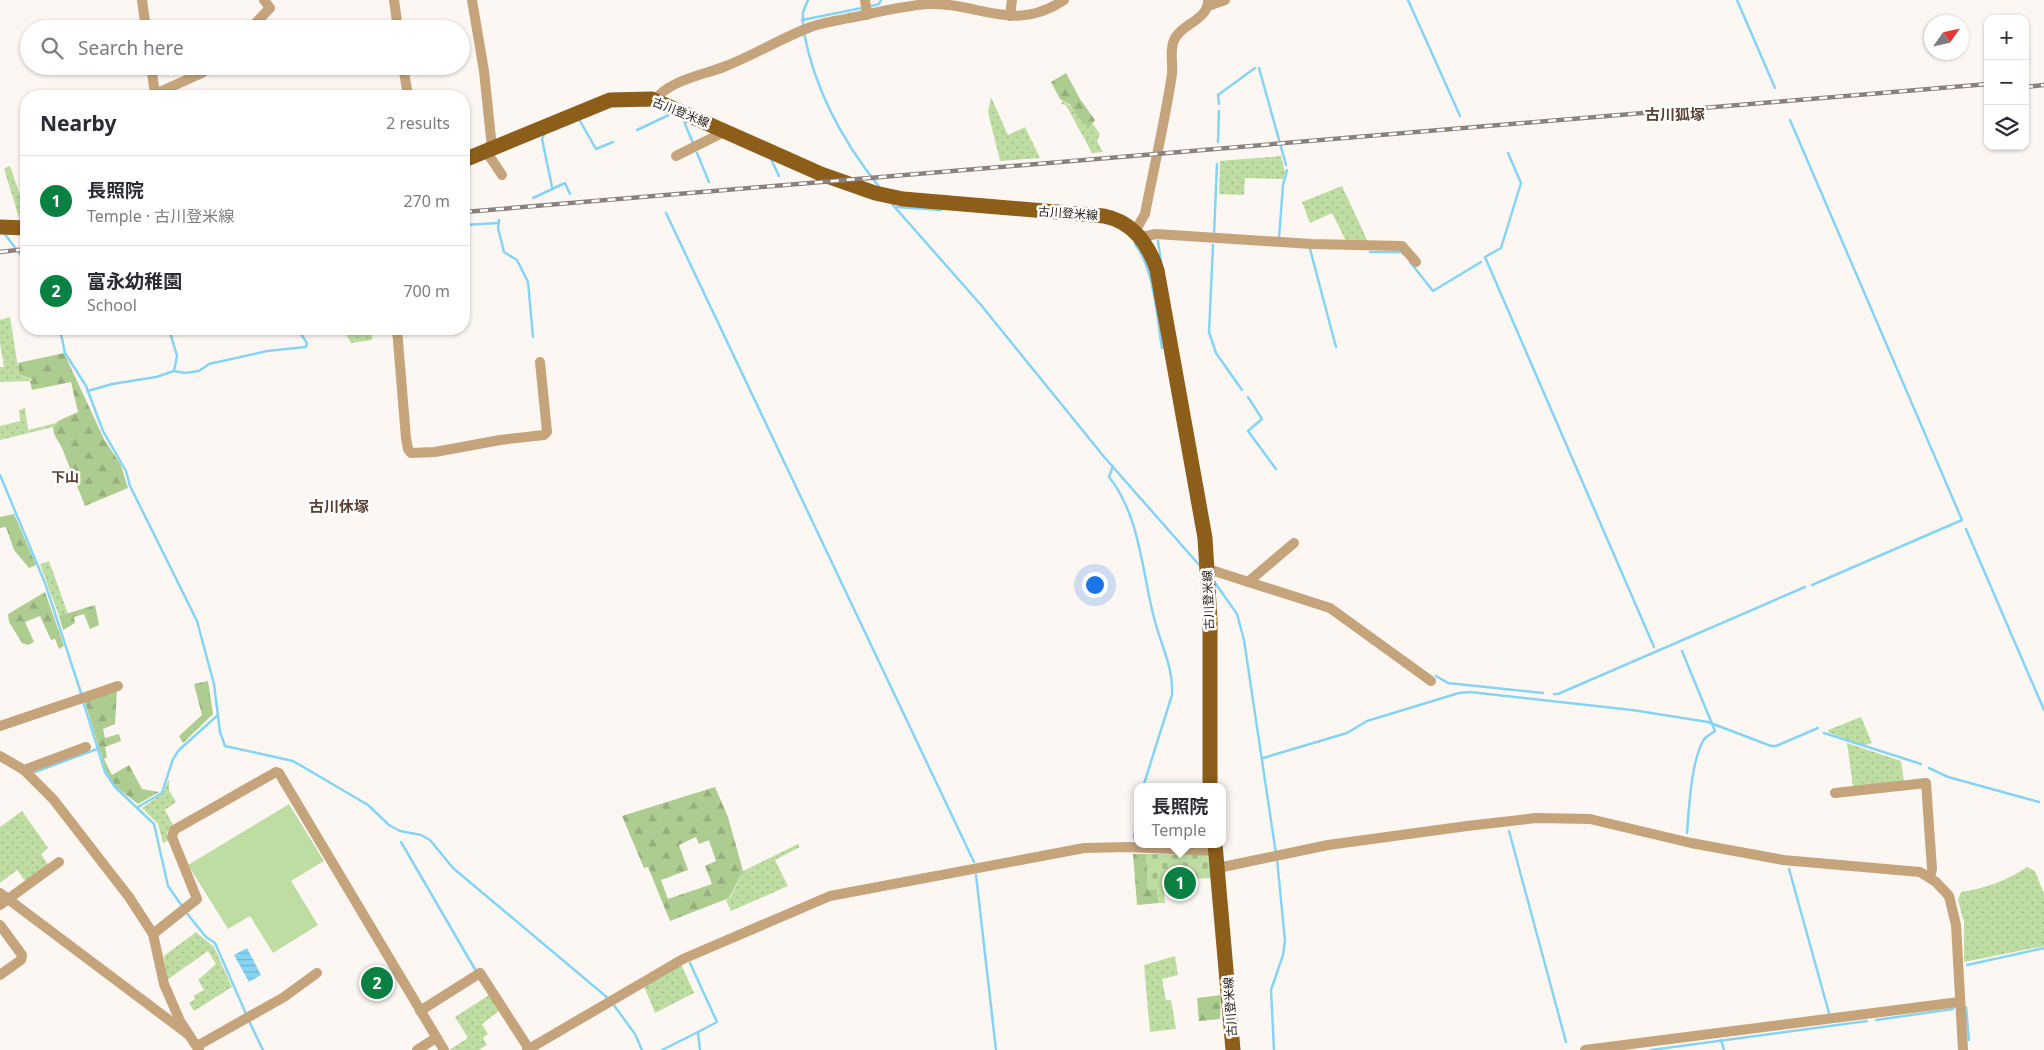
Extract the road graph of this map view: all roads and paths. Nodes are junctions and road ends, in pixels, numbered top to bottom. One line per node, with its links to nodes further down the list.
1 (142, 0): 11 (street)
2 (264, 0): 12 (street)
3 (394, 0): 13 (street)
4 (472, 0): 22 (street)
5 (1012, 0): 10 (street)
6 (1064, 0): 10 (street)
7 (1225, 0): 8 (street)
8 (1208, 3): 28 (street)
9 (866, 7): 10 (street); 20 (street)
10 (1010, 16)
11 (145, 20)
12 (259, 20)
13 (397, 20)
14 (152, 75): 17 (street)
15 (198, 75): 18 (street)
16 (404, 75): 19 (street)
17 (154, 90)
18 (164, 90)
19 (407, 90)
20 (655, 100): 21 (main road, 古川登米線); 22 (main road, 古川登米線)
21 (721, 128): 23 (street); 28 (main road, 古川登米線)
22 (489, 149): 24 (main road, 古川登米線); 25 (street)
23 (676, 156)
24 (470, 157)
25 (502, 174)
26 (4, 227): 27 (main road)
27 (20, 228)
28 (1138, 234): 29 (street); 33 (main road, 古川登米線)
29 (1416, 262)
30 (398, 335): 31 (street)
31 (540, 362)
32 (1294, 543): 34 (street)
33 (1208, 573): 34 (street); 41 (main road, 古川登米線)
34 (1248, 582): 35 (street)
35 (1431, 681)
36 (118, 686): 37 (street)
37 (0, 726)
38 (86, 747): 40 (street)
39 (0, 756): 40 (street)
40 (24, 770): 51 (street)
41 (1210, 783)
42 (1835, 793): 47 (street)
43 (1134, 847): 59 (street)
44 (1216, 848): 46 (main road, 古川登米線)
45 (58, 862): 49 (street)
46 (1218, 868): 47 (street); 62 (main road, 古川登米線)
47 (1930, 877): 54 (street)
48 (0, 892): 49 (street)
49 (4, 902): 56 (street)
50 (0, 925): 53 (street)
51 (154, 934): 55 (street); 56 (street)
52 (317, 972): 58 (street)
53 (0, 975)
54 (1959, 1002): 63 (street); 64 (street)
55 (420, 1011): 57 (street); 59 (street)
56 (189, 1035): 58 (street)
57 (436, 1038): 60 (street); 61 (street)
58 (198, 1048)
59 (528, 1049)
60 (417, 1050)
61 (444, 1050)
62 (1233, 1050)
63 (1586, 1050)
64 (1963, 1050)

